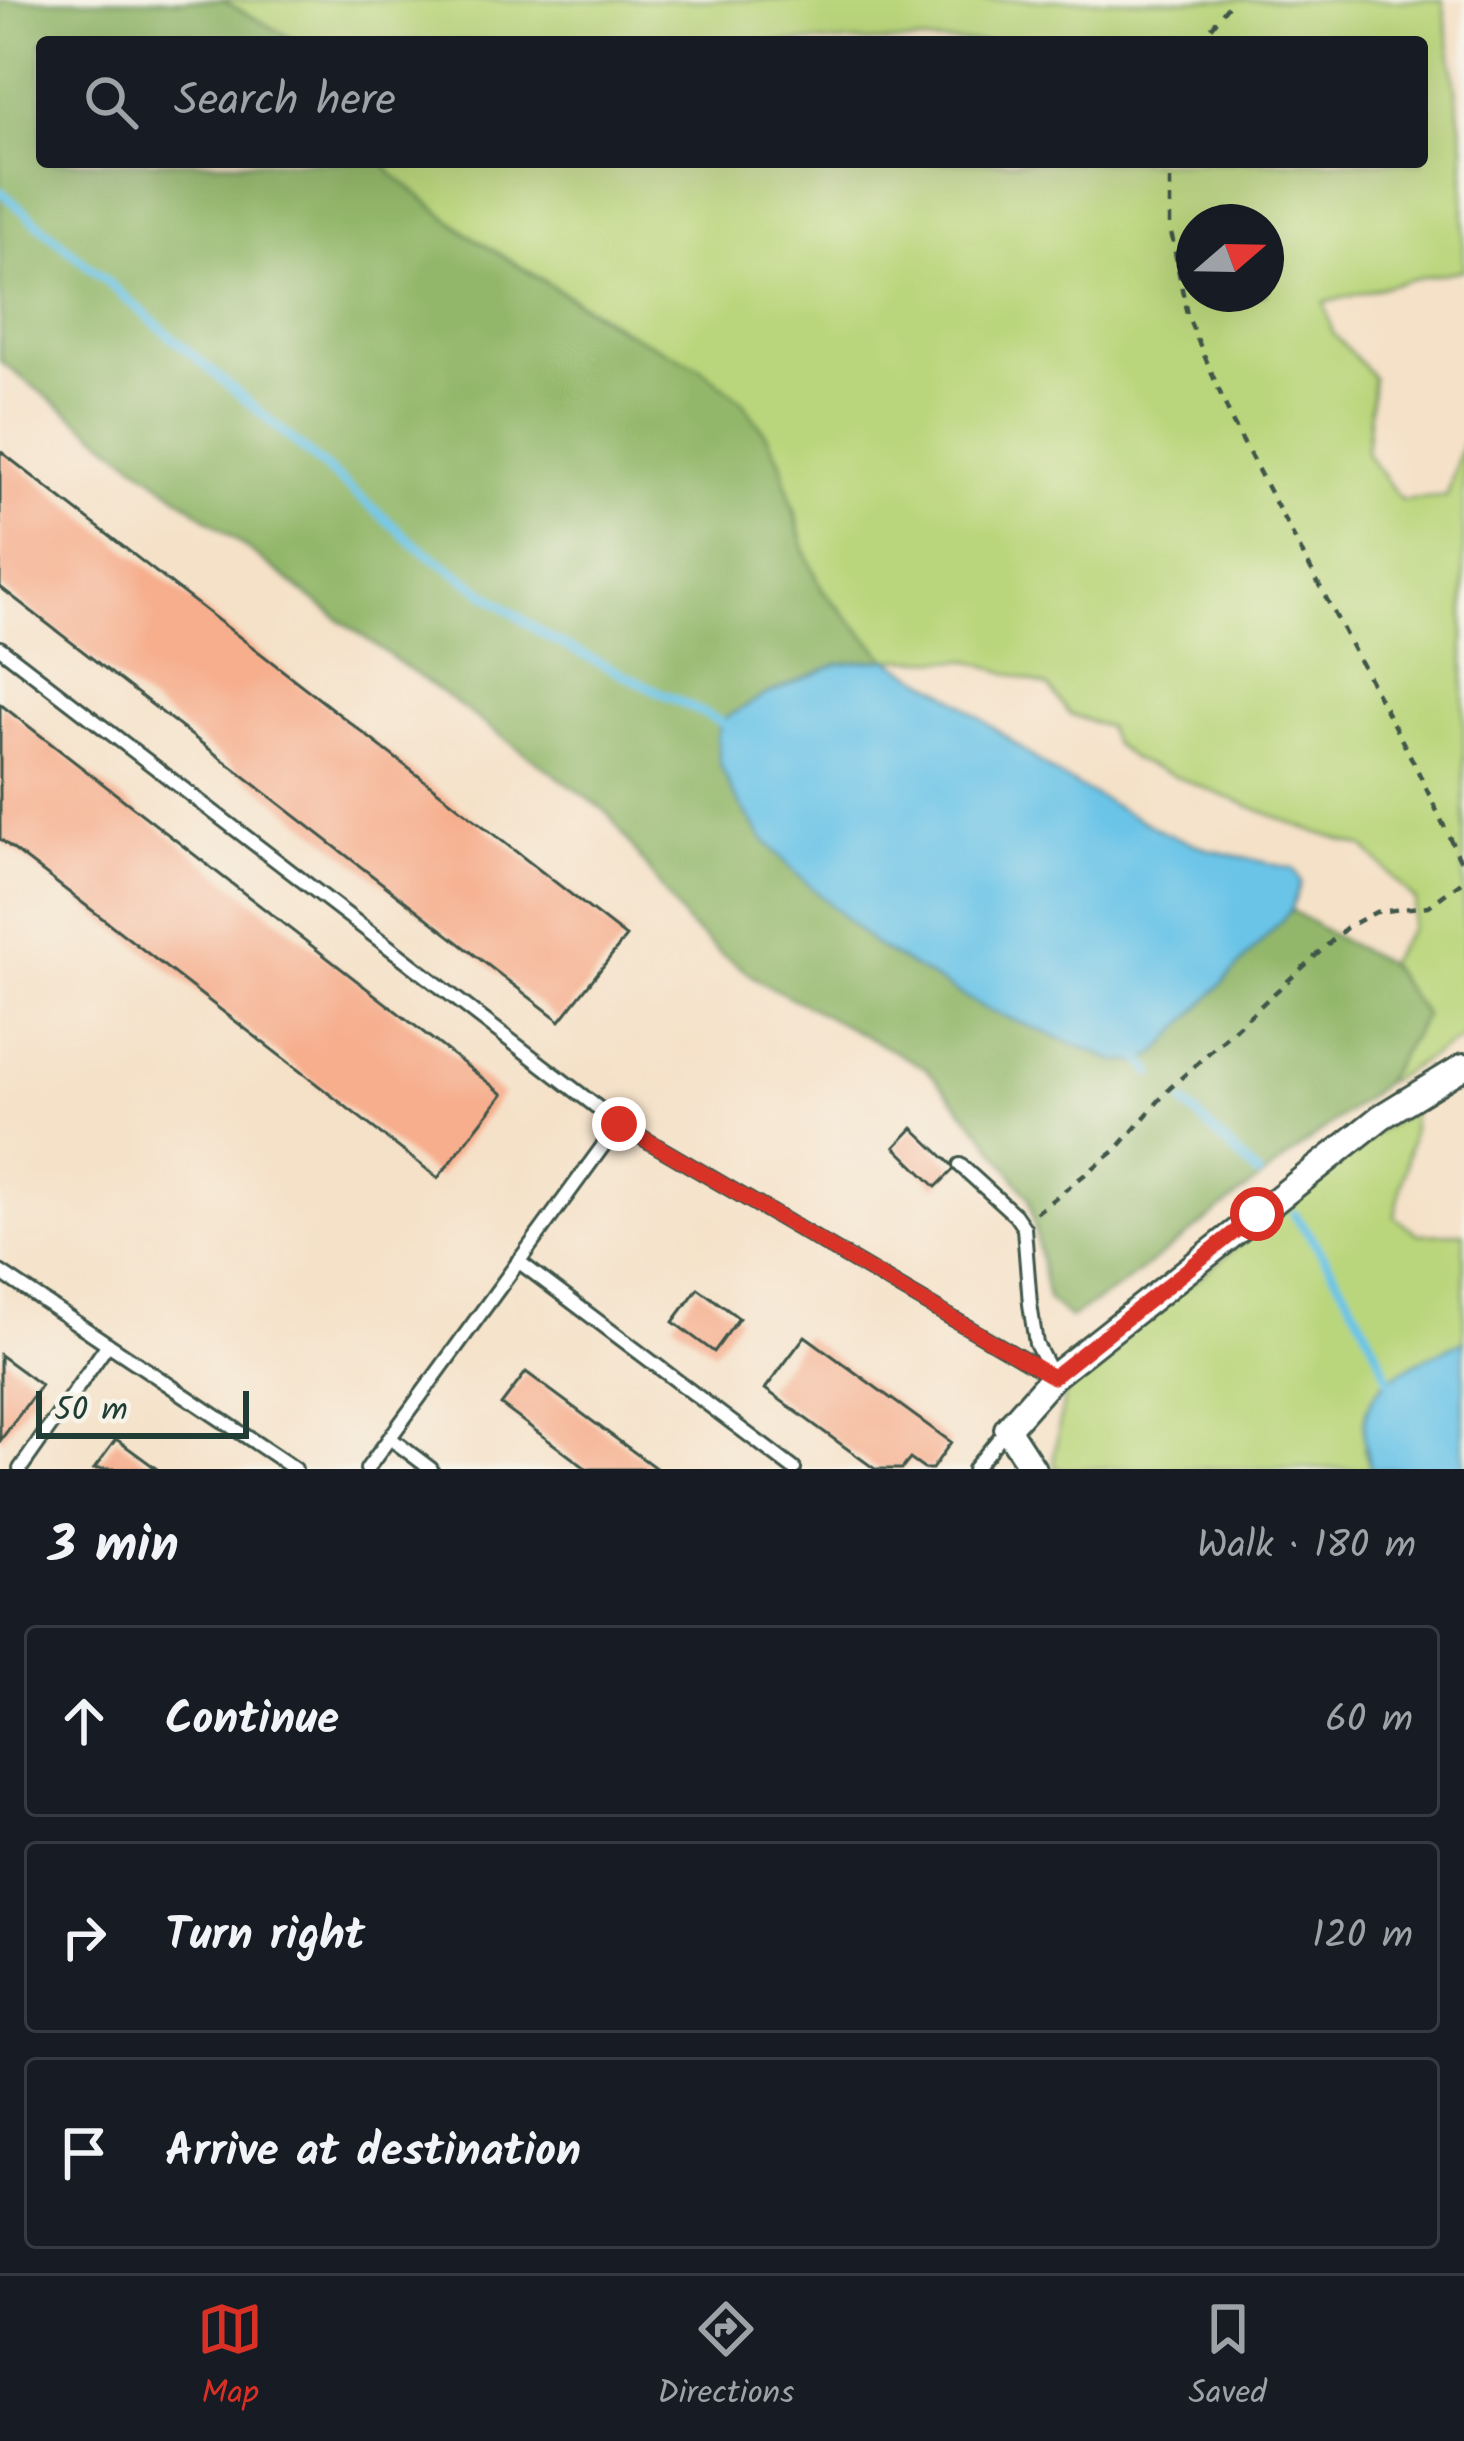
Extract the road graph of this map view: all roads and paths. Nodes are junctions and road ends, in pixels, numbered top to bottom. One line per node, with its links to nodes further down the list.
1 (1232, 0): 2 (path)
2 (1205, 36)
3 (1170, 168): 5 (path)
4 (0, 648): 8 (lane)
5 (1464, 868)
6 (1464, 880): 10 (path)
7 (1464, 1066): 14 (street)
8 (619, 1124): 11 (lane); 14 (lane)
9 (961, 1166): 10 (lane)
10 (1022, 1225): 14 (lane)
11 (518, 1261): 16 (lane); 21 (lane)
12 (0, 1272): 13 (lane)
13 (108, 1344): 17 (lane); 18 (lane)
14 (1053, 1377): 15 (street)
15 (1007, 1429): 22 (lane); 23 (street)
16 (390, 1438): 19 (lane); 20 (lane)
17 (20, 1469)
18 (295, 1469)
19 (367, 1469)
20 (431, 1469)
21 (794, 1469)
22 (974, 1469)
23 (1033, 1469)

